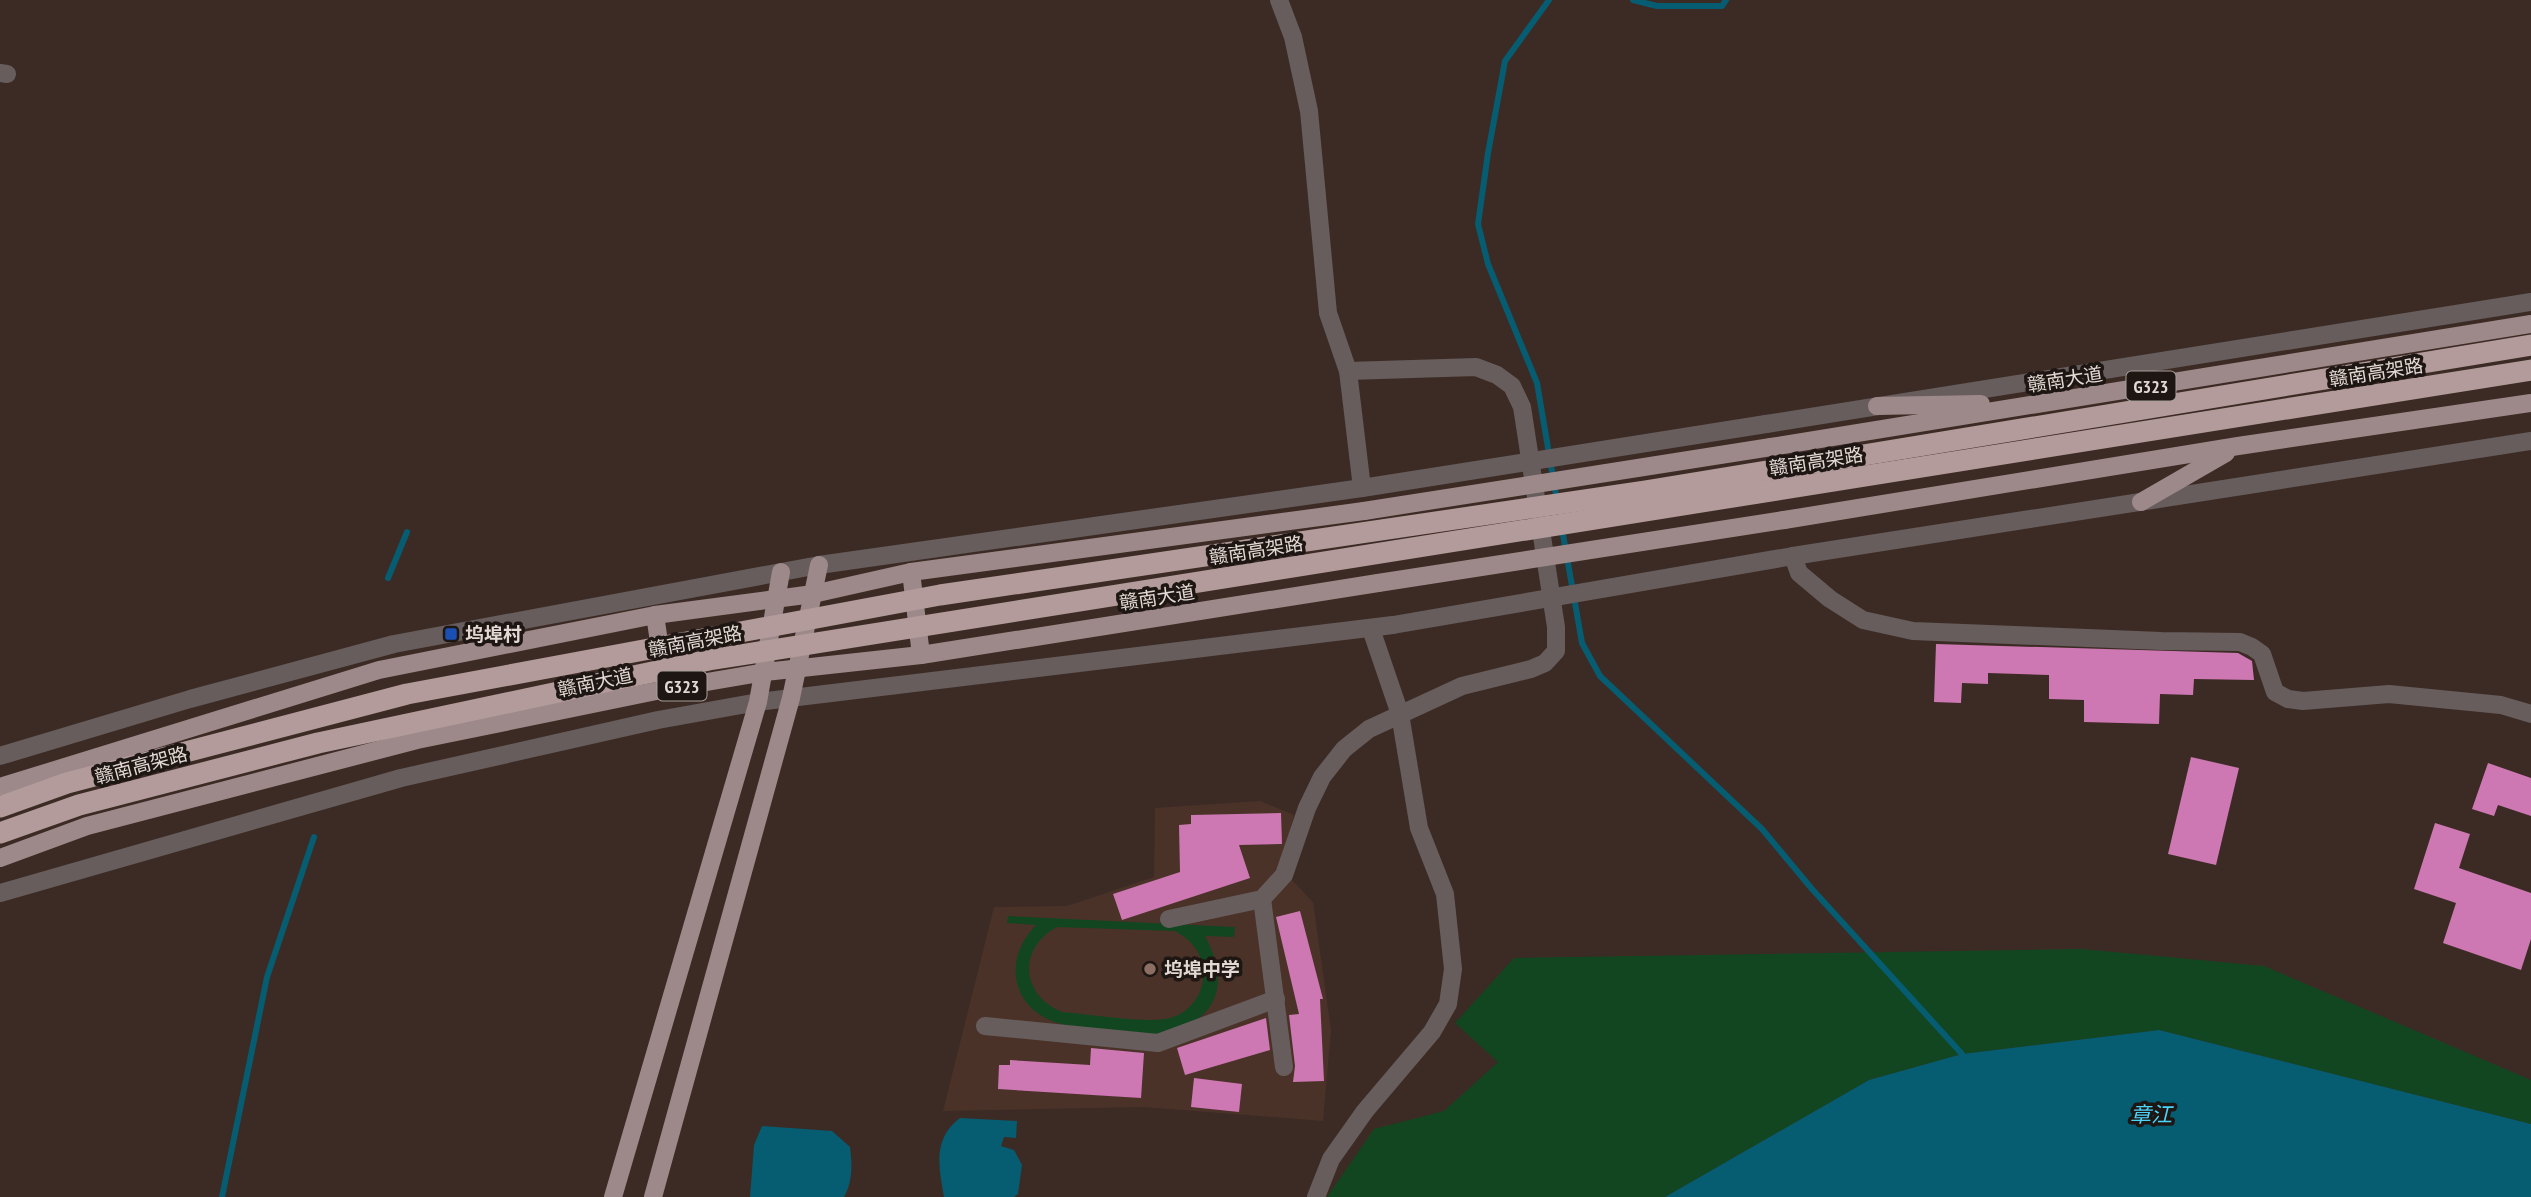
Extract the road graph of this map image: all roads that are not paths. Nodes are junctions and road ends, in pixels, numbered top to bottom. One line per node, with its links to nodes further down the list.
1 (1279, 0): 6 (street)
2 (2531, 302): 9 (street)
3 (2531, 324): 8 (main road, 赣南大道 / G323)
4 (2531, 345): 32 (highway, 赣南高架路, bridge)
5 (2531, 370): 33 (highway, 赣南高架路, bridge)
6 (1348, 371): 12 (street); 28 (street)
7 (2531, 402): 11 (main road)
8 (2045, 404): 9 (main road); 17 (main road, 赣南大道 / G323, bridge)
9 (1877, 406): 12 (street, bridge)
10 (2531, 441): 13 (street)
11 (2238, 446): 13 (main road); 22 (main road, 赣南大道 / G323, bridge)
12 (1362, 488): 15 (street)
13 (2141, 502): 14 (street)
14 (1793, 556): 21 (street, bridge); 29 (street)
15 (819, 565): 16 (street); 18 (main road)
16 (781, 572): 19 (main road); 30 (street)
17 (911, 572): 18 (main road); 22 (main road)
18 (813, 594): 19 (main road); 23 (main road)
19 (774, 601): 20 (main road); 24 (main road)
20 (655, 615): 25 (main road); 31 (main road)
21 (1371, 629): 26 (street); 28 (street)
22 (921, 655): 23 (main road, 赣南大道 / G323)
23 (796, 668): 24 (main road, 赣南大道 / G323); 26 (main road)
24 (765, 672): 25 (main road, 赣南大道 / G323); 27 (main road)
25 (666, 689): 34 (main road, 赣南大道 / G323)
26 (791, 698): 27 (street); 42 (main road)
27 (758, 702): 35 (street); 41 (main road)
28 (1400, 714): 36 (street); 43 (street)
29 (2531, 714)
30 (0, 756)
31 (0, 787)
32 (0, 807)
33 (0, 833)
34 (0, 858)
35 (0, 893)
36 (1262, 899): 37 (street); 38 (street)
37 (1169, 919)
38 (1276, 999): 39 (street); 40 (street)
39 (985, 1026)
40 (1284, 1067)
41 (613, 1197)
42 (653, 1197)
43 (1316, 1197)

